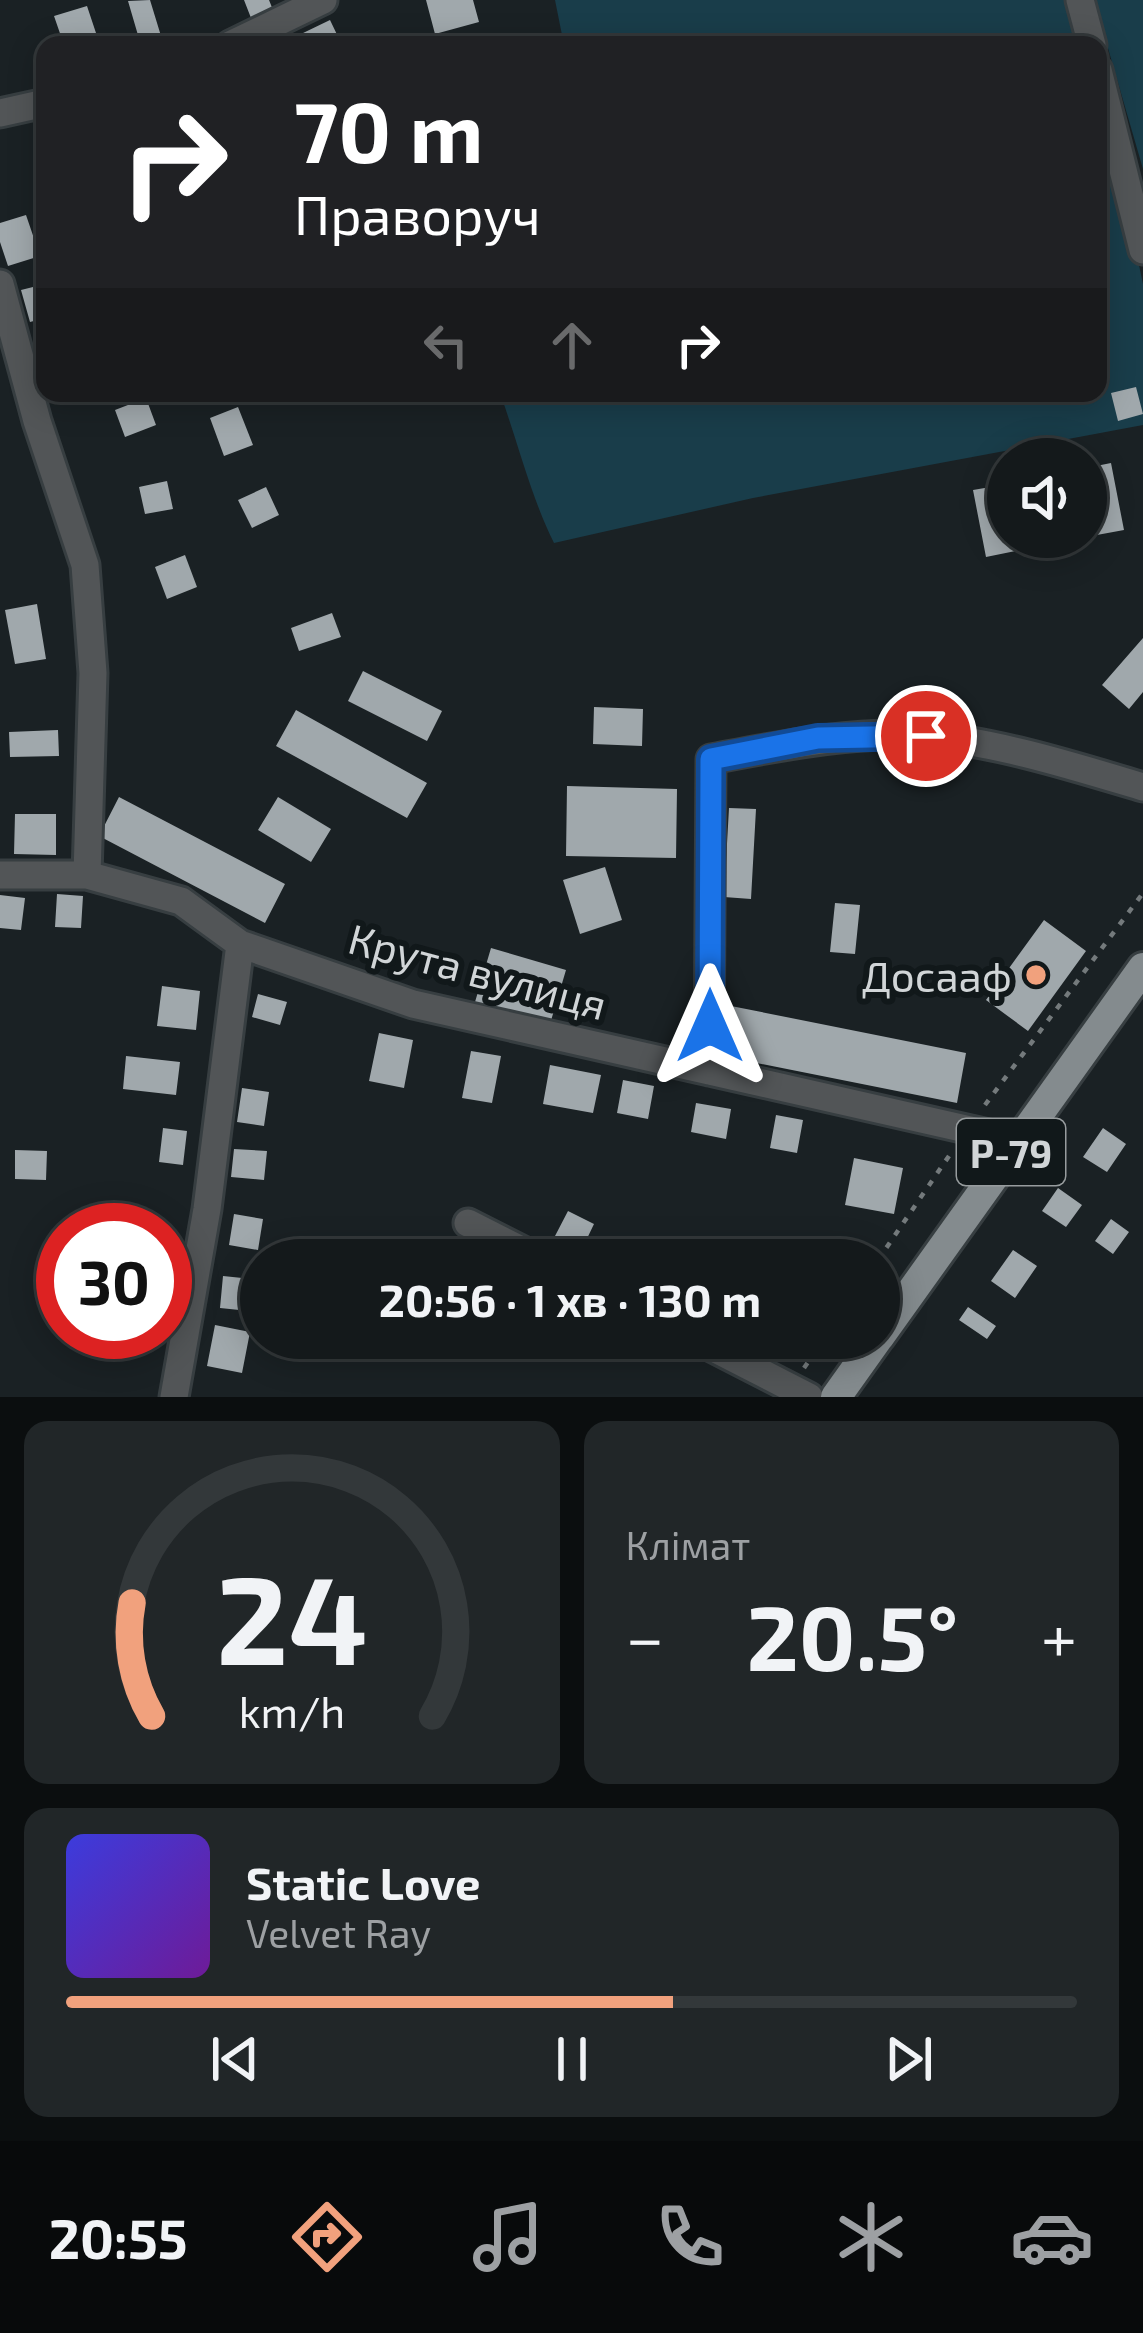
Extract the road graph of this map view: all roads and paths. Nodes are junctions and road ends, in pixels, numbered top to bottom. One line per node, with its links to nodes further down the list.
1 (323, 0): 3 (street)
2 (1081, 0): 4 (street)
3 (249, 36)
4 (1090, 36)
5 (36, 106): 7 (street)
6 (1107, 106): 8 (street)
7 (0, 113)
8 (1143, 250)
9 (0, 284): 12 (street)
10 (1143, 787): 16 (street)
11 (0, 875): 12 (street, Крута вулиця)
12 (87, 875): 14 (street, Крута вулиця)
13 (1143, 893): 17 (path)
14 (240, 944): 16 (street, Крута вулиця); 25 (street)
15 (1143, 968): 18 (main road, Р-79)
16 (709, 1070): 17 (street, Крута вулиця)
17 (967, 1129): 18 (street, Крута вулиця); 21 (path)
18 (1019, 1141): 22 (main road, Р-79)
19 (468, 1223): 20 (street)
20 (500, 1239)
21 (892, 1239)
22 (900, 1308)
23 (735, 1359): 26 (street)
24 (864, 1359): 27 (main road, Р-79)
25 (174, 1397)
26 (809, 1397)
27 (836, 1397)

